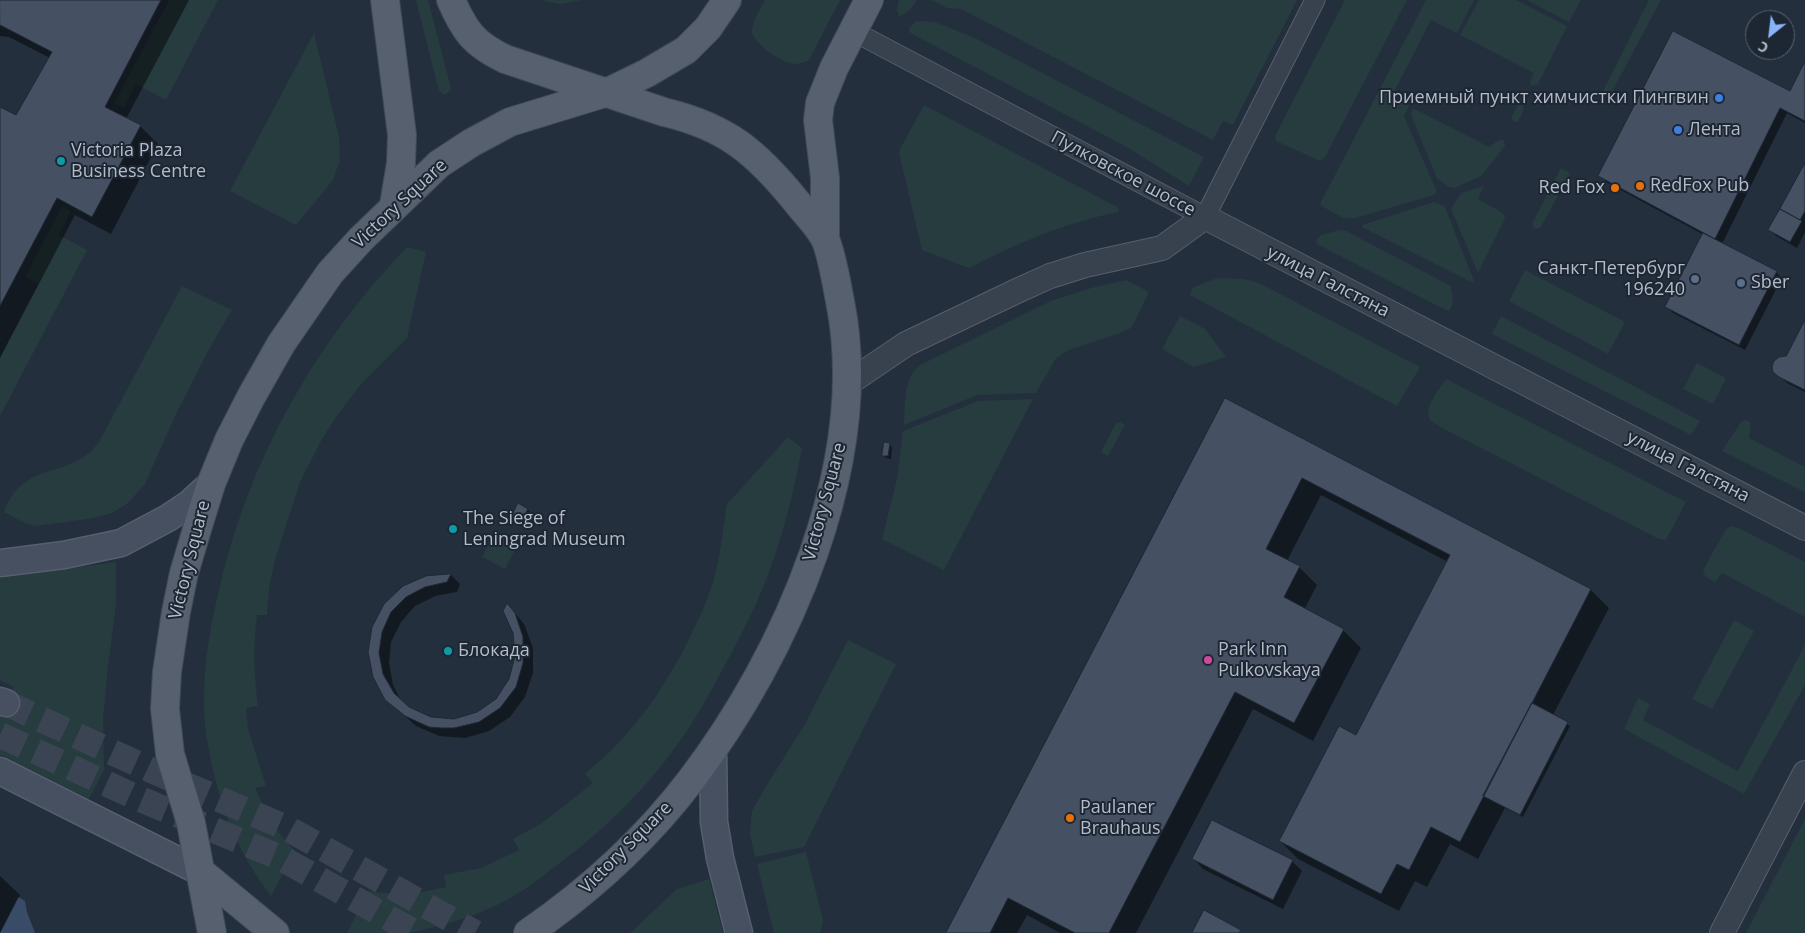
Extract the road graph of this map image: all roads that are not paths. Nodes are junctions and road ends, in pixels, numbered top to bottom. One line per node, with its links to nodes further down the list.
1 (385, 0): 8 (main road)
2 (451, 0): 7 (main road)
3 (727, 0): 7 (main road)
4 (869, 0): 6 (main road)
5 (1315, 0): 9 (street, Пулковское шоссе)
6 (853, 31): 9 (street, Пулковское шоссе); 10 (main road)
7 (608, 92): 8 (main road, Victory Square); 10 (main road, Victory Square)
8 (394, 205): 12 (main road, Victory Square)
9 (1205, 217): 11 (street); 13 (street, улица Галстяна)
10 (825, 238): 11 (main road, Victory Square)
11 (848, 384): 15 (main road, Victory Square)
12 (211, 484): 14 (main road); 18 (main road, Victory Square)
13 (1805, 528)
14 (0, 563)
15 (713, 749): 21 (main road, Victory Square); 22 (main road)
16 (0, 771): 18 (main road)
17 (1805, 773): 23 (street)
18 (201, 872): 19 (main road, Victory Square); 20 (main road)
19 (212, 933)
20 (275, 933)
21 (528, 933)
22 (739, 933)
23 (1722, 933)

